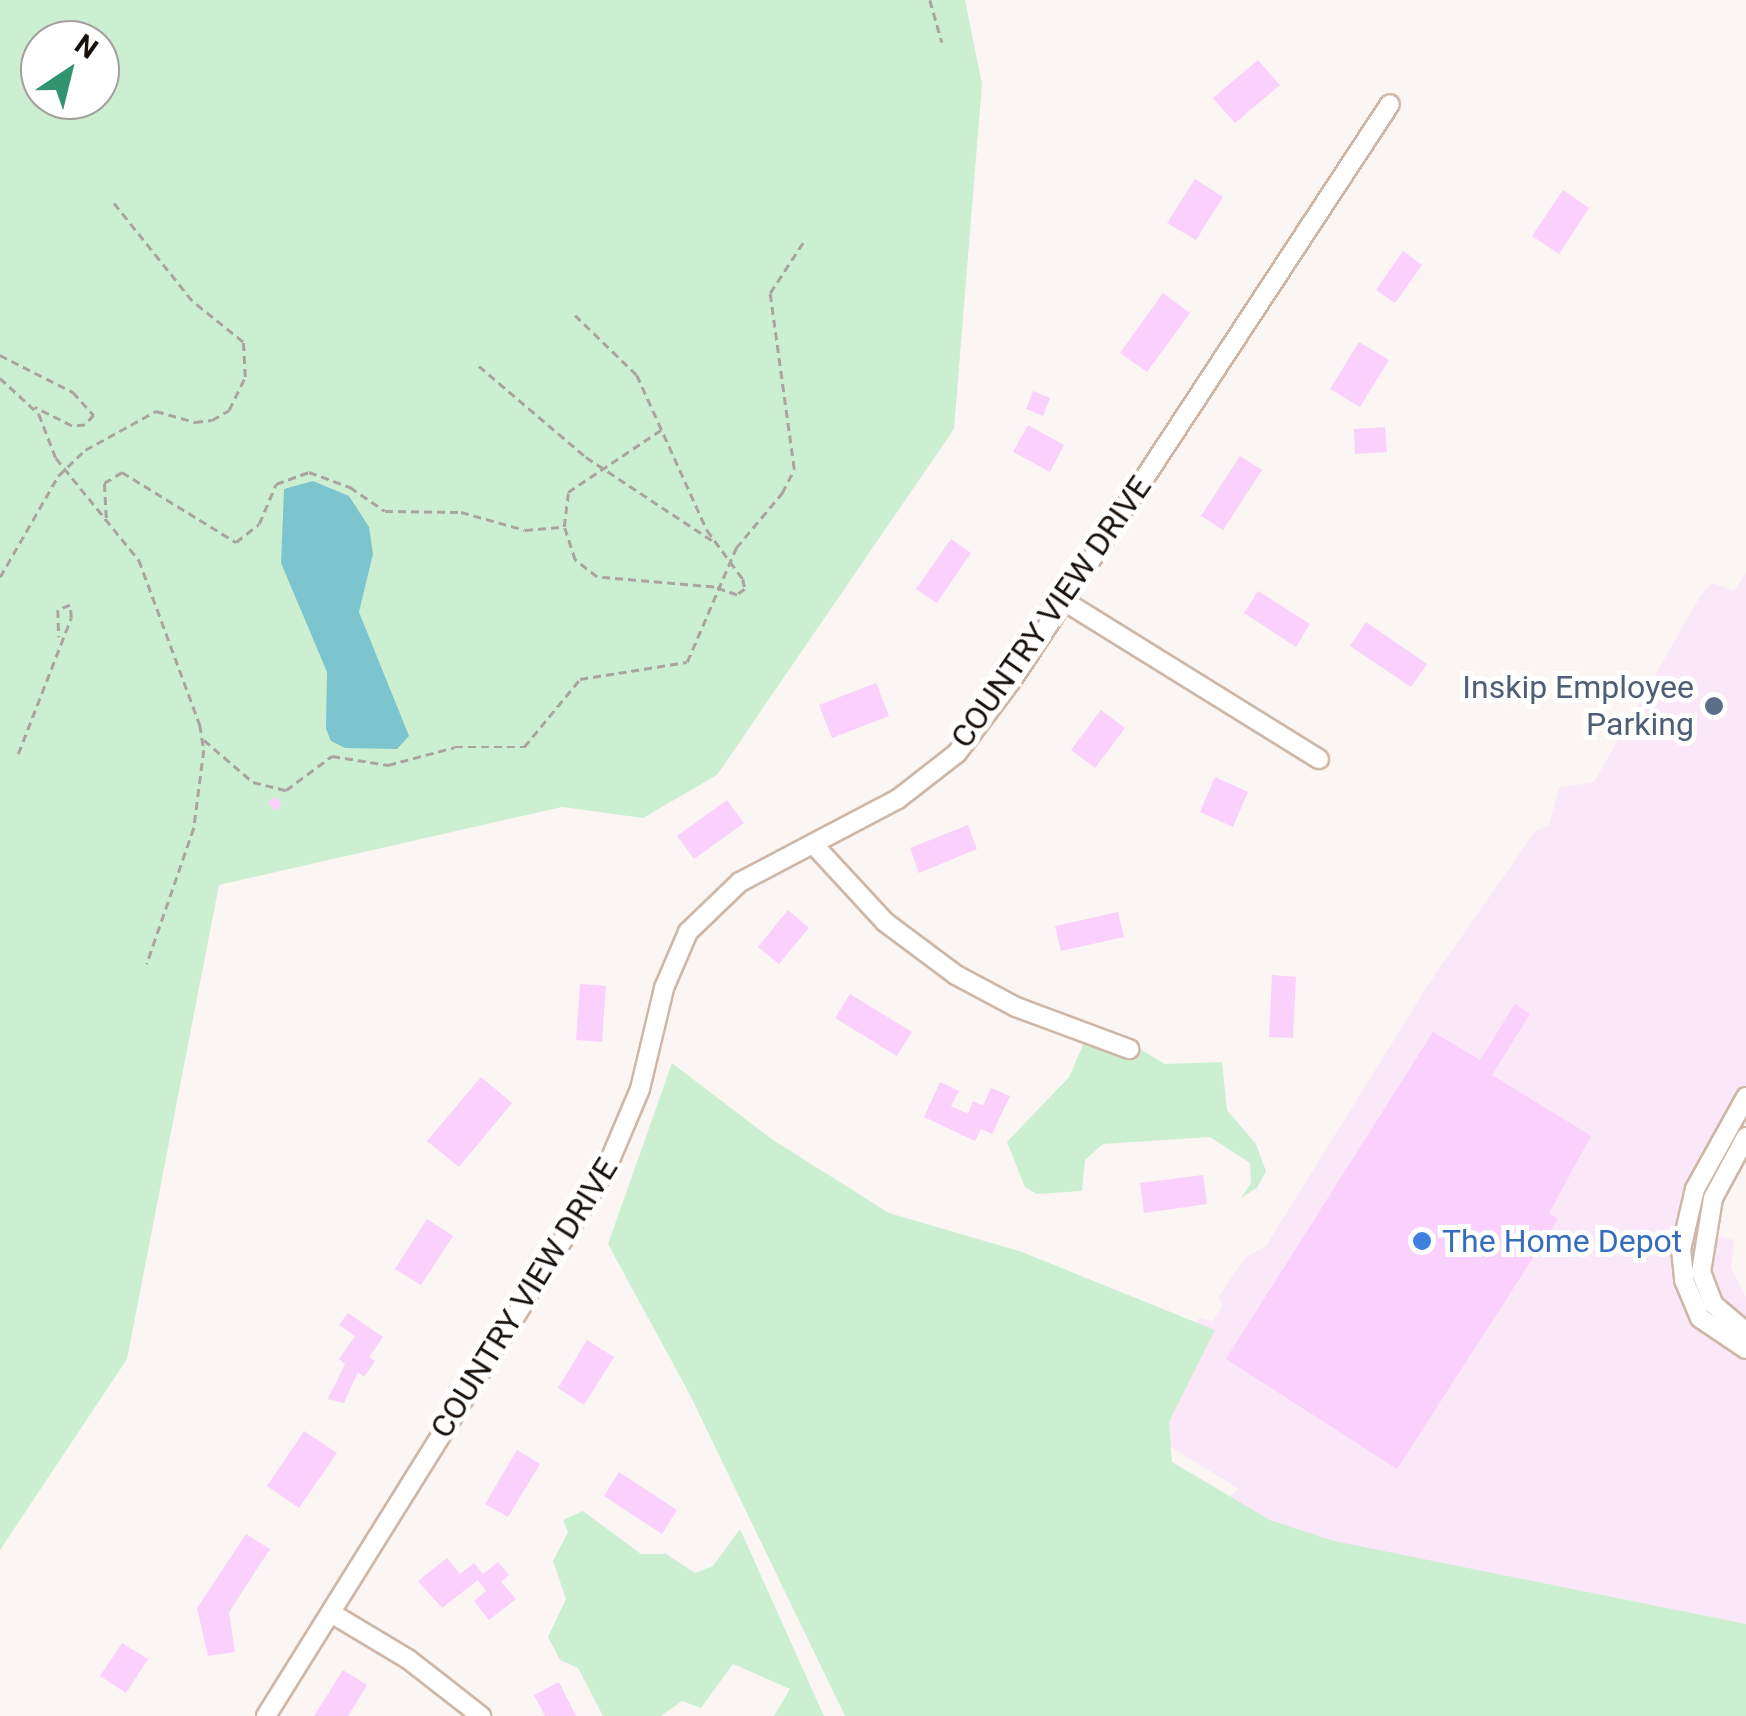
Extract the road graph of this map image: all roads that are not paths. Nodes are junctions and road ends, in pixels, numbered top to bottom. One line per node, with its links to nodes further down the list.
1 (1390, 104): 2 (street, COUNTRY VIEW DRIVE)
2 (1064, 600): 3 (street); 4 (street, COUNTRY VIEW DRIVE)
3 (1319, 759)
4 (814, 844): 5 (street); 10 (street, COUNTRY VIEW DRIVE)
5 (1129, 1049)
6 (1746, 1098): 9 (street)
7 (1746, 1138): 8 (street)
8 (1746, 1332)
9 (1746, 1349)
10 (331, 1614): 11 (street, COUNTRY VIEW DRIVE); 12 (street)
11 (266, 1716)
12 (481, 1716)

